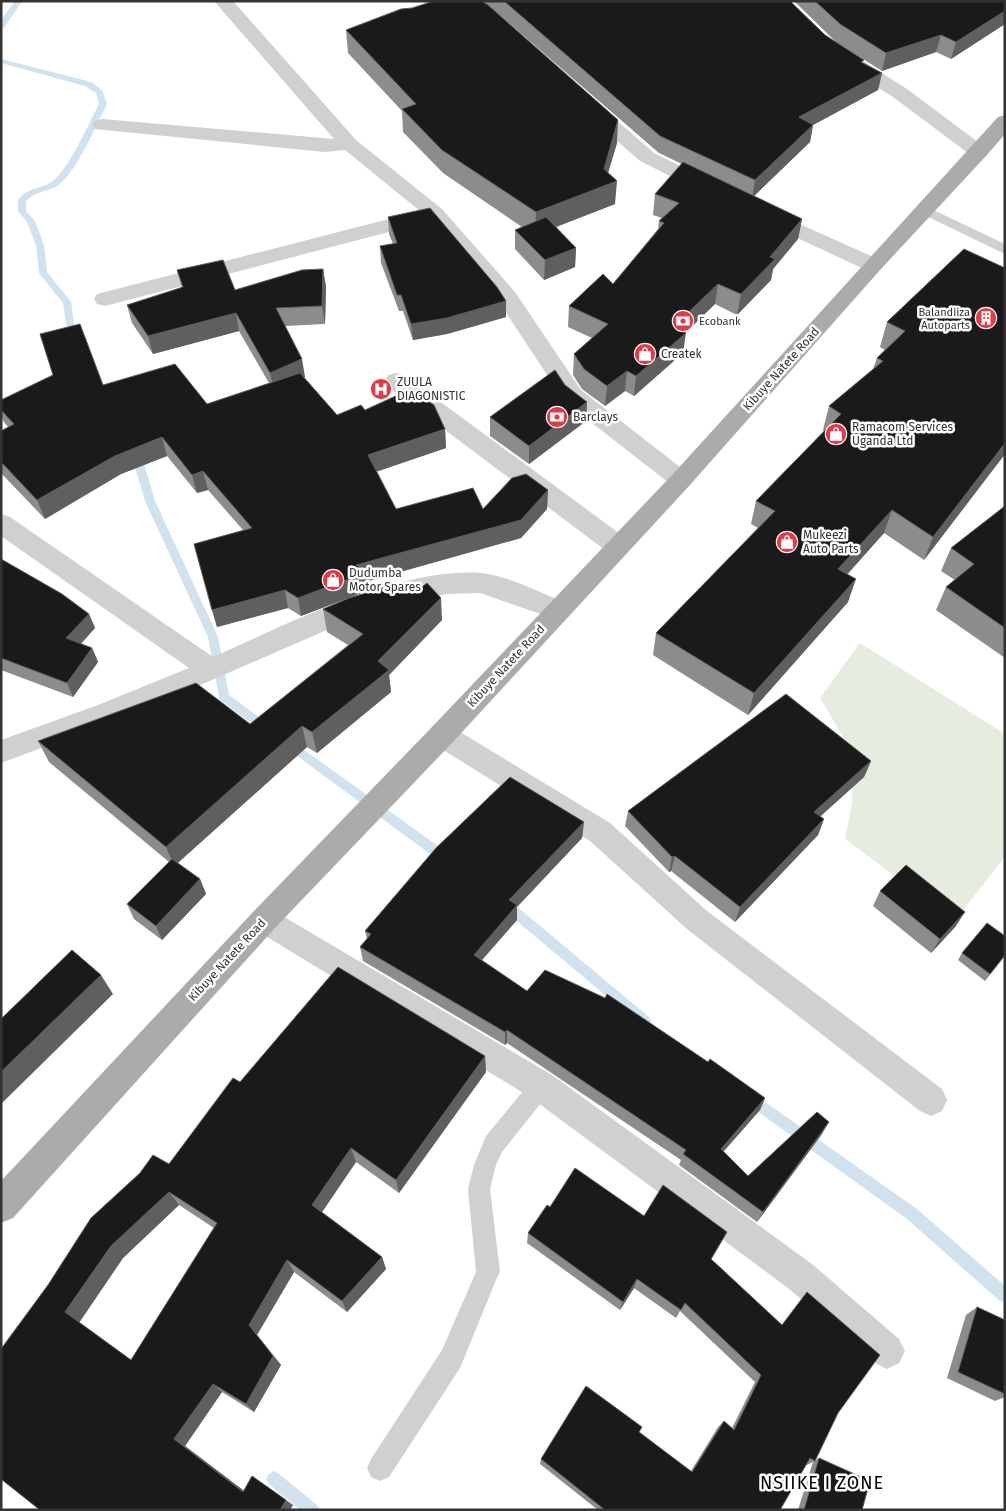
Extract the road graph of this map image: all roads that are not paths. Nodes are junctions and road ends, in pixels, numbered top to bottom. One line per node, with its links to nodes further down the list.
1 (223, 1): 6 (street)
2 (835, 51): 7 (street)
3 (575, 94): 8 (street)
4 (1005, 121): 7 (main road, Kibuye Natete Road)
5 (102, 125): 6 (street)
6 (348, 144): 11 (street)
7 (979, 152): 10 (main road, Kibuye Natete Road)
8 (726, 196)
9 (752, 208): 13 (street)
10 (925, 210): 12 (lane); 13 (main road, Kibuye Natete Road)
11 (435, 213): 14 (street); 16 (street)
12 (1005, 250)
13 (873, 265): 16 (main road, Kibuye Natete Road)
14 (105, 299)
15 (396, 381): 18 (street)
16 (681, 480): 18 (main road, Kibuye Natete Road)
17 (1, 523): 20 (street)
18 (618, 546): 19 (main road, Kibuye Natete Road)
19 (558, 610): 20 (street); 21 (main road, Kibuye Natete Road)
20 (212, 670): 22 (street)
21 (442, 736): 23 (main road, Kibuye Natete Road); 25 (street)
22 (1, 752)
23 (264, 920): 24 (street); 26 (main road, Kibuye Natete Road)
24 (542, 1086): 27 (street); 28 (lane)
25 (931, 1100)
26 (1, 1206)
27 (886, 1351)
28 (380, 1468)

